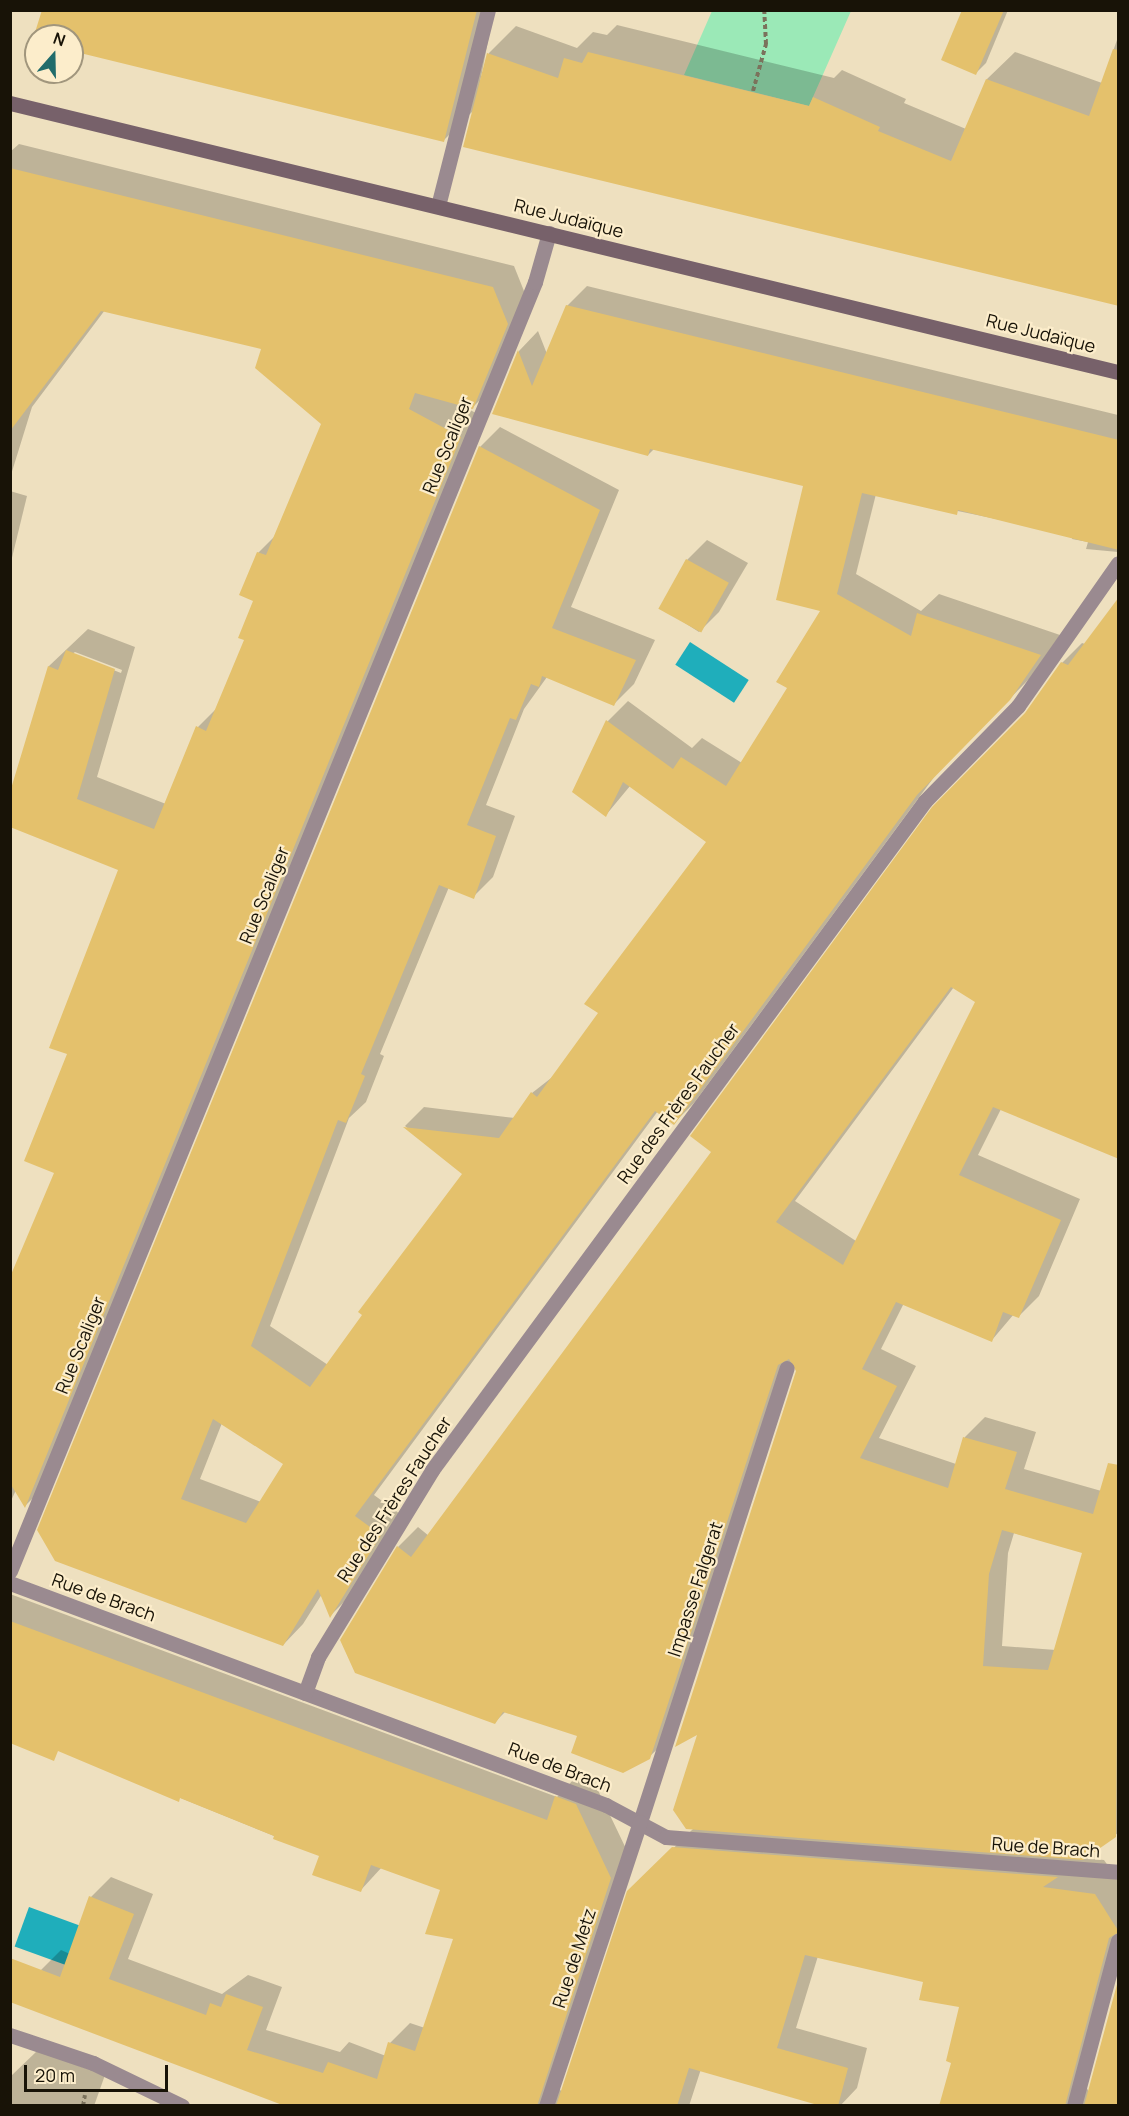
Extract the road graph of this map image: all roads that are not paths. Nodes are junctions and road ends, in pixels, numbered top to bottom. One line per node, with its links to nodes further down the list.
1 (488, 10): 3 (street)
2 (10, 103): 3 (main road, Rue Judaïque)
3 (438, 207): 4 (main road, Rue Judaïque)
4 (549, 233): 5 (main road, Rue Judaïque); 8 (street, Rue Scaliger)
5 (1119, 372)
6 (1119, 563): 10 (street, Rue des Frères Faucher)
7 (787, 1368): 11 (street, Impasse Falgerat)
8 (10, 1571)
9 (10, 1583): 10 (street, Rue de Brach)
10 (306, 1693): 11 (street, Rue de Brach)
11 (640, 1822): 12 (street, Rue de Brach); 16 (street, Rue de Metz)
12 (1119, 1872)
13 (1119, 1941): 17 (street)
14 (10, 2035): 15 (street)
15 (182, 2106)
16 (546, 2106)
17 (1074, 2106)

